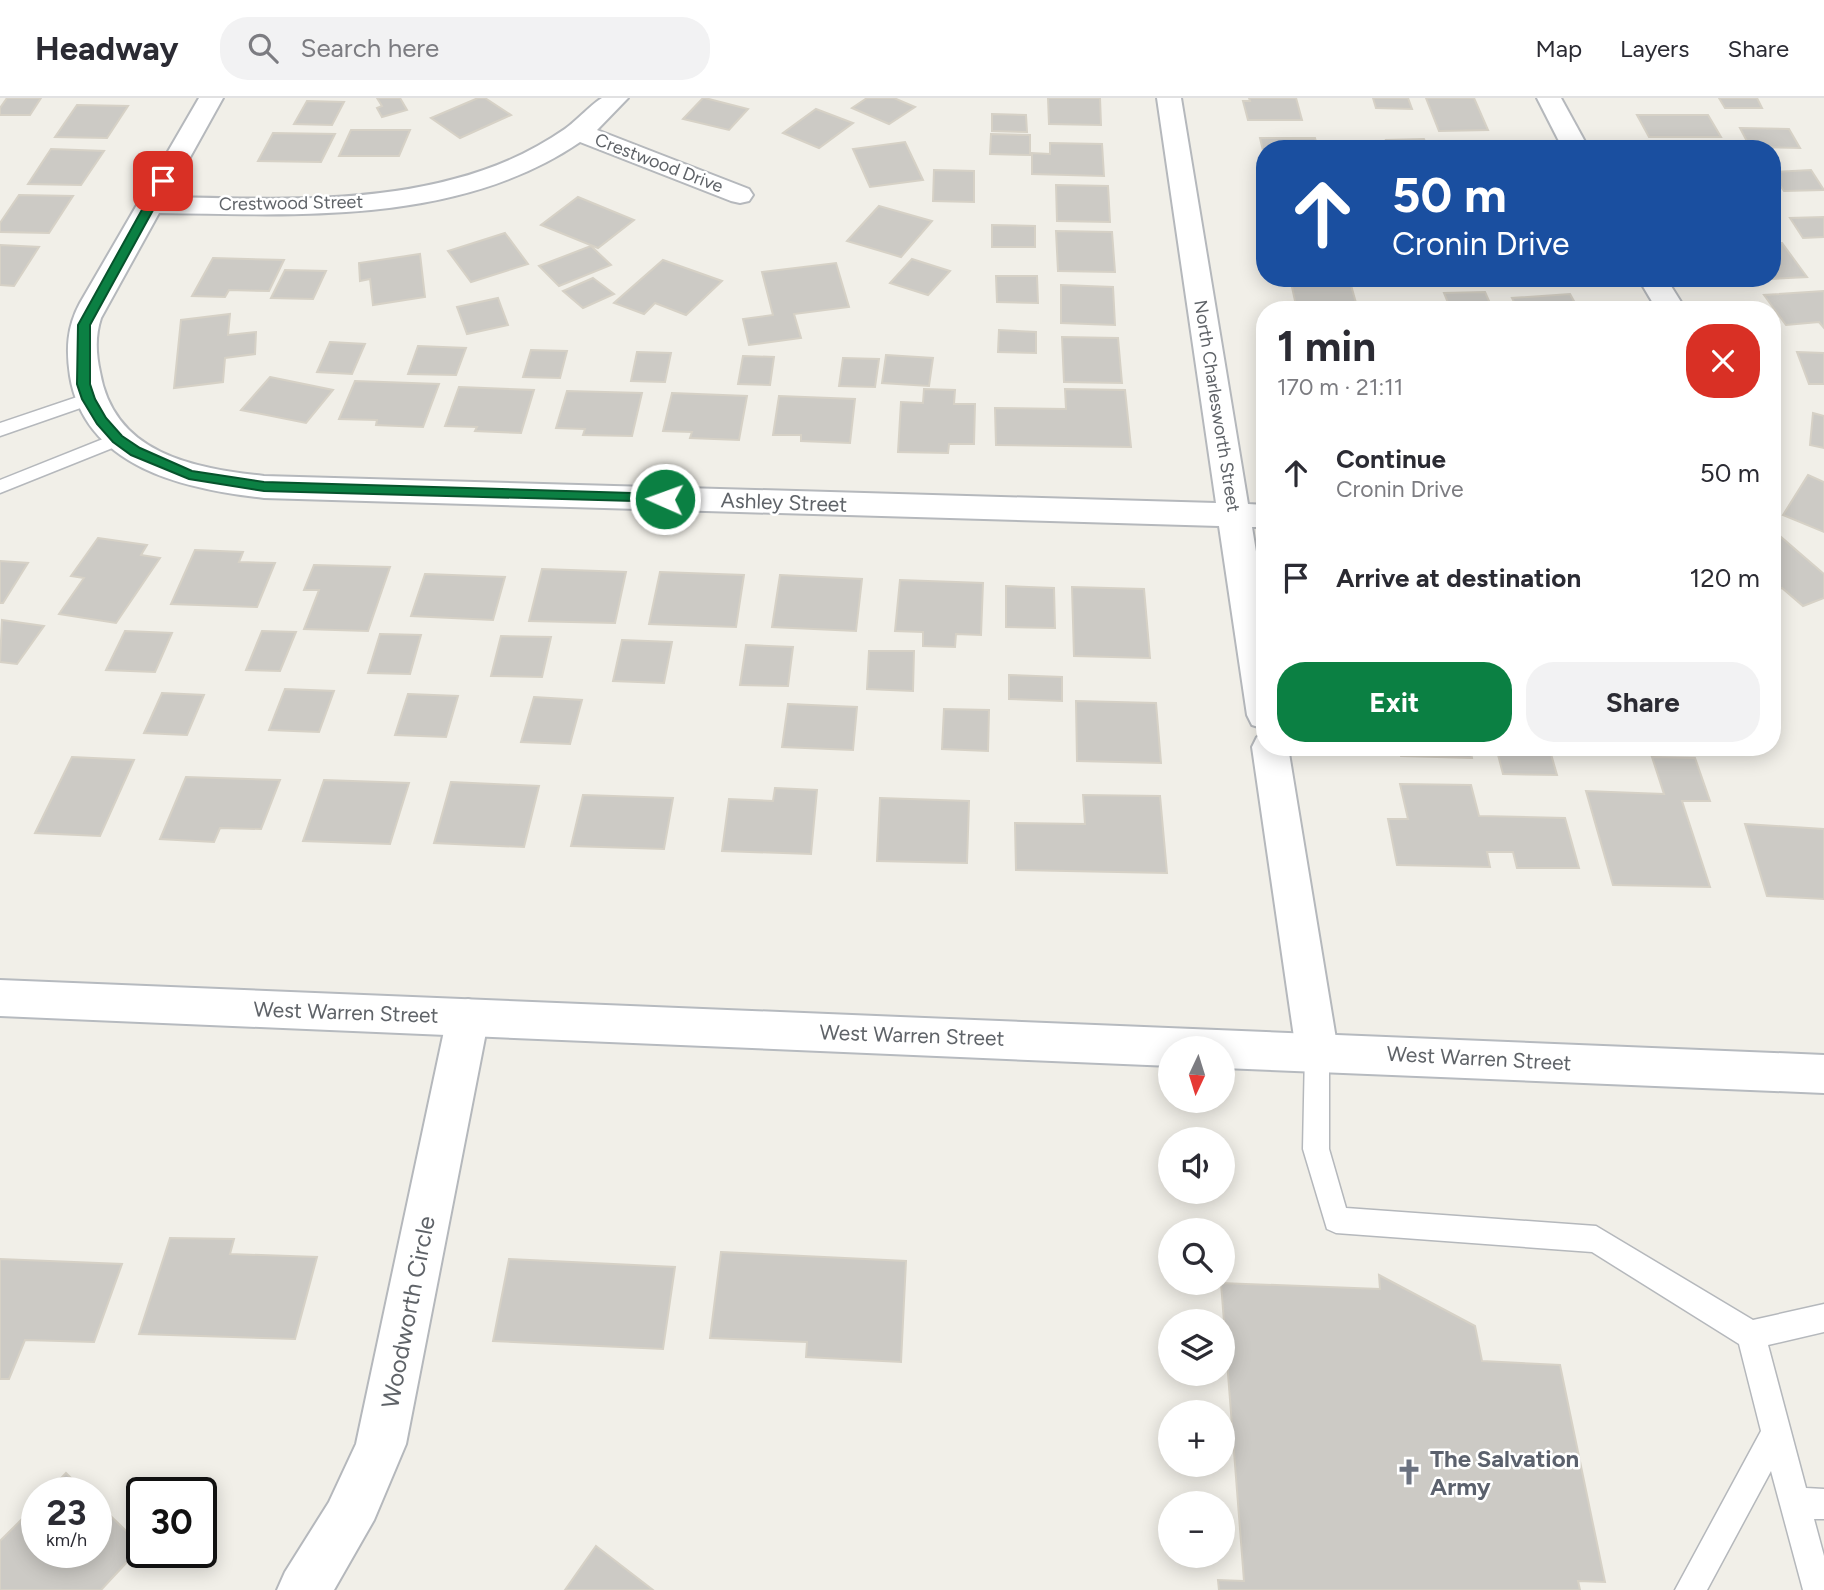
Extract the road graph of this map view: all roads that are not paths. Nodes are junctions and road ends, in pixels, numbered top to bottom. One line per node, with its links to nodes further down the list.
1 (211, 98): 8 (street)
2 (616, 98): 5 (street, Crestwood Street)
3 (1169, 98): 13 (street, North Charlesworth Street)
4 (1549, 98): 6 (street)
5 (579, 132): 7 (street, Crestwood Drive); 8 (street, Crestwood Street)
6 (1571, 140)
7 (740, 195)
8 (150, 205): 9 (street)
9 (89, 399): 10 (lane); 11 (street)
10 (0, 430)
11 (118, 439): 12 (lane); 13 (street, Ashley Street)
12 (0, 487)
13 (1250, 516): 14 (street, North Charlesworth Street)
14 (1256, 596)
15 (1271, 756): 18 (street)
16 (0, 998): 17 (street, West Warren Street)
17 (468, 1017): 18 (street, West Warren Street); 24 (street, Woodworth Circle)
18 (1317, 1051): 19 (street, West Warren Street); 21 (lane)
19 (1824, 1074)
20 (1824, 1318): 21 (lane)
21 (1751, 1335): 22 (lane)
22 (1776, 1433): 23 (lane); 25 (lane)
23 (1810, 1504): 26 (lane)
24 (303, 1590)
25 (1690, 1590)
26 (1818, 1590)

